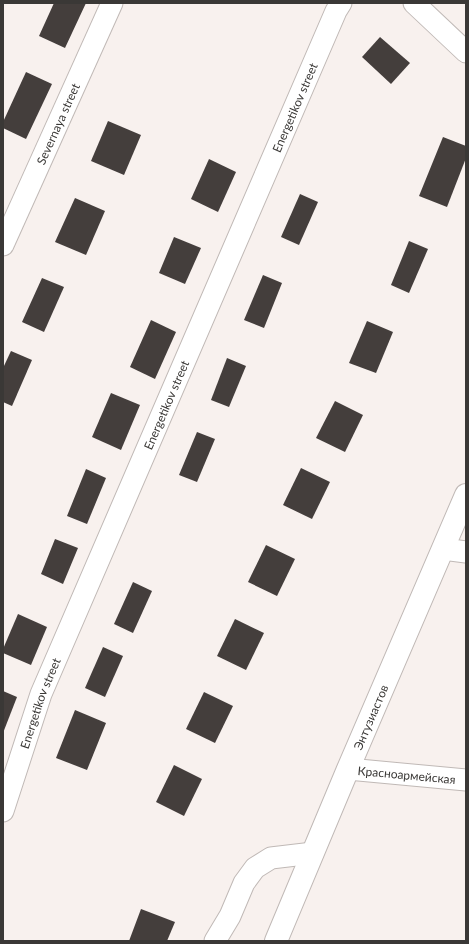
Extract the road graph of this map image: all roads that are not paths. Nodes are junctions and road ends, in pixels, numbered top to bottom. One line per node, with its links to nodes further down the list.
1 (112, 3): 5 (street, Severnaya street)
2 (341, 3): 11 (street, Energetikov street)
3 (414, 3): 4 (street)
4 (466, 52)
5 (3, 245)
6 (466, 495): 7 (main road, Энтузиастов)
7 (443, 549): 8 (street); 9 (main road, Энтузиастов)
8 (466, 552)
9 (348, 769): 10 (street, Красноармейская); 12 (main road, Энтузиастов)
10 (466, 780)
11 (3, 811)
12 (313, 852): 13 (street); 14 (main road, Энтузиастов)
13 (215, 941)
14 (276, 941)

